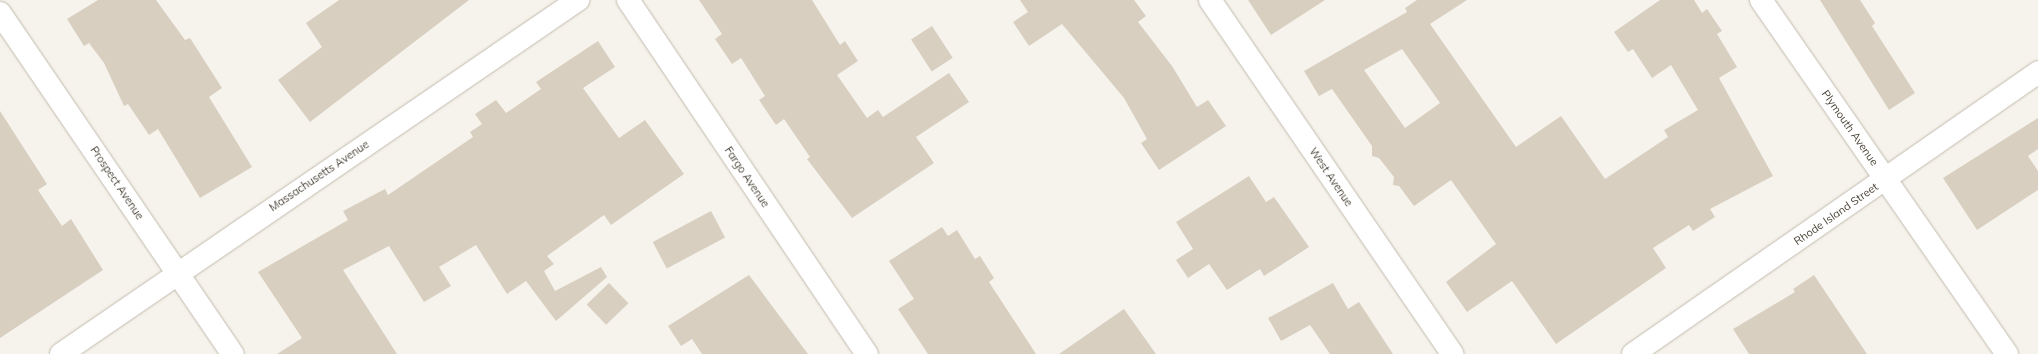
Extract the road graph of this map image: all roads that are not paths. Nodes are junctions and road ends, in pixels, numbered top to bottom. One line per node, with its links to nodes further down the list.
1 (578, 0): 8 (street, Massachusetts Avenue)
2 (628, 0): 11 (street, Fargo Avenue)
3 (1210, 0): 12 (street, West Avenue)
4 (1761, 0): 7 (street, Plymouth Avenue)
5 (0, 13): 8 (street, Prospect Avenue)
6 (2038, 72): 7 (street, Rhode Island Street)
7 (1886, 179): 13 (street, Rhode Island Street); 14 (street, Plymouth Avenue)
8 (178, 273): 9 (street, Massachusetts Avenue); 10 (street, Prospect Avenue)
9 (61, 354)
10 (233, 354)
11 (867, 354)
12 (1452, 354)
13 (1633, 354)
14 (2007, 354)

